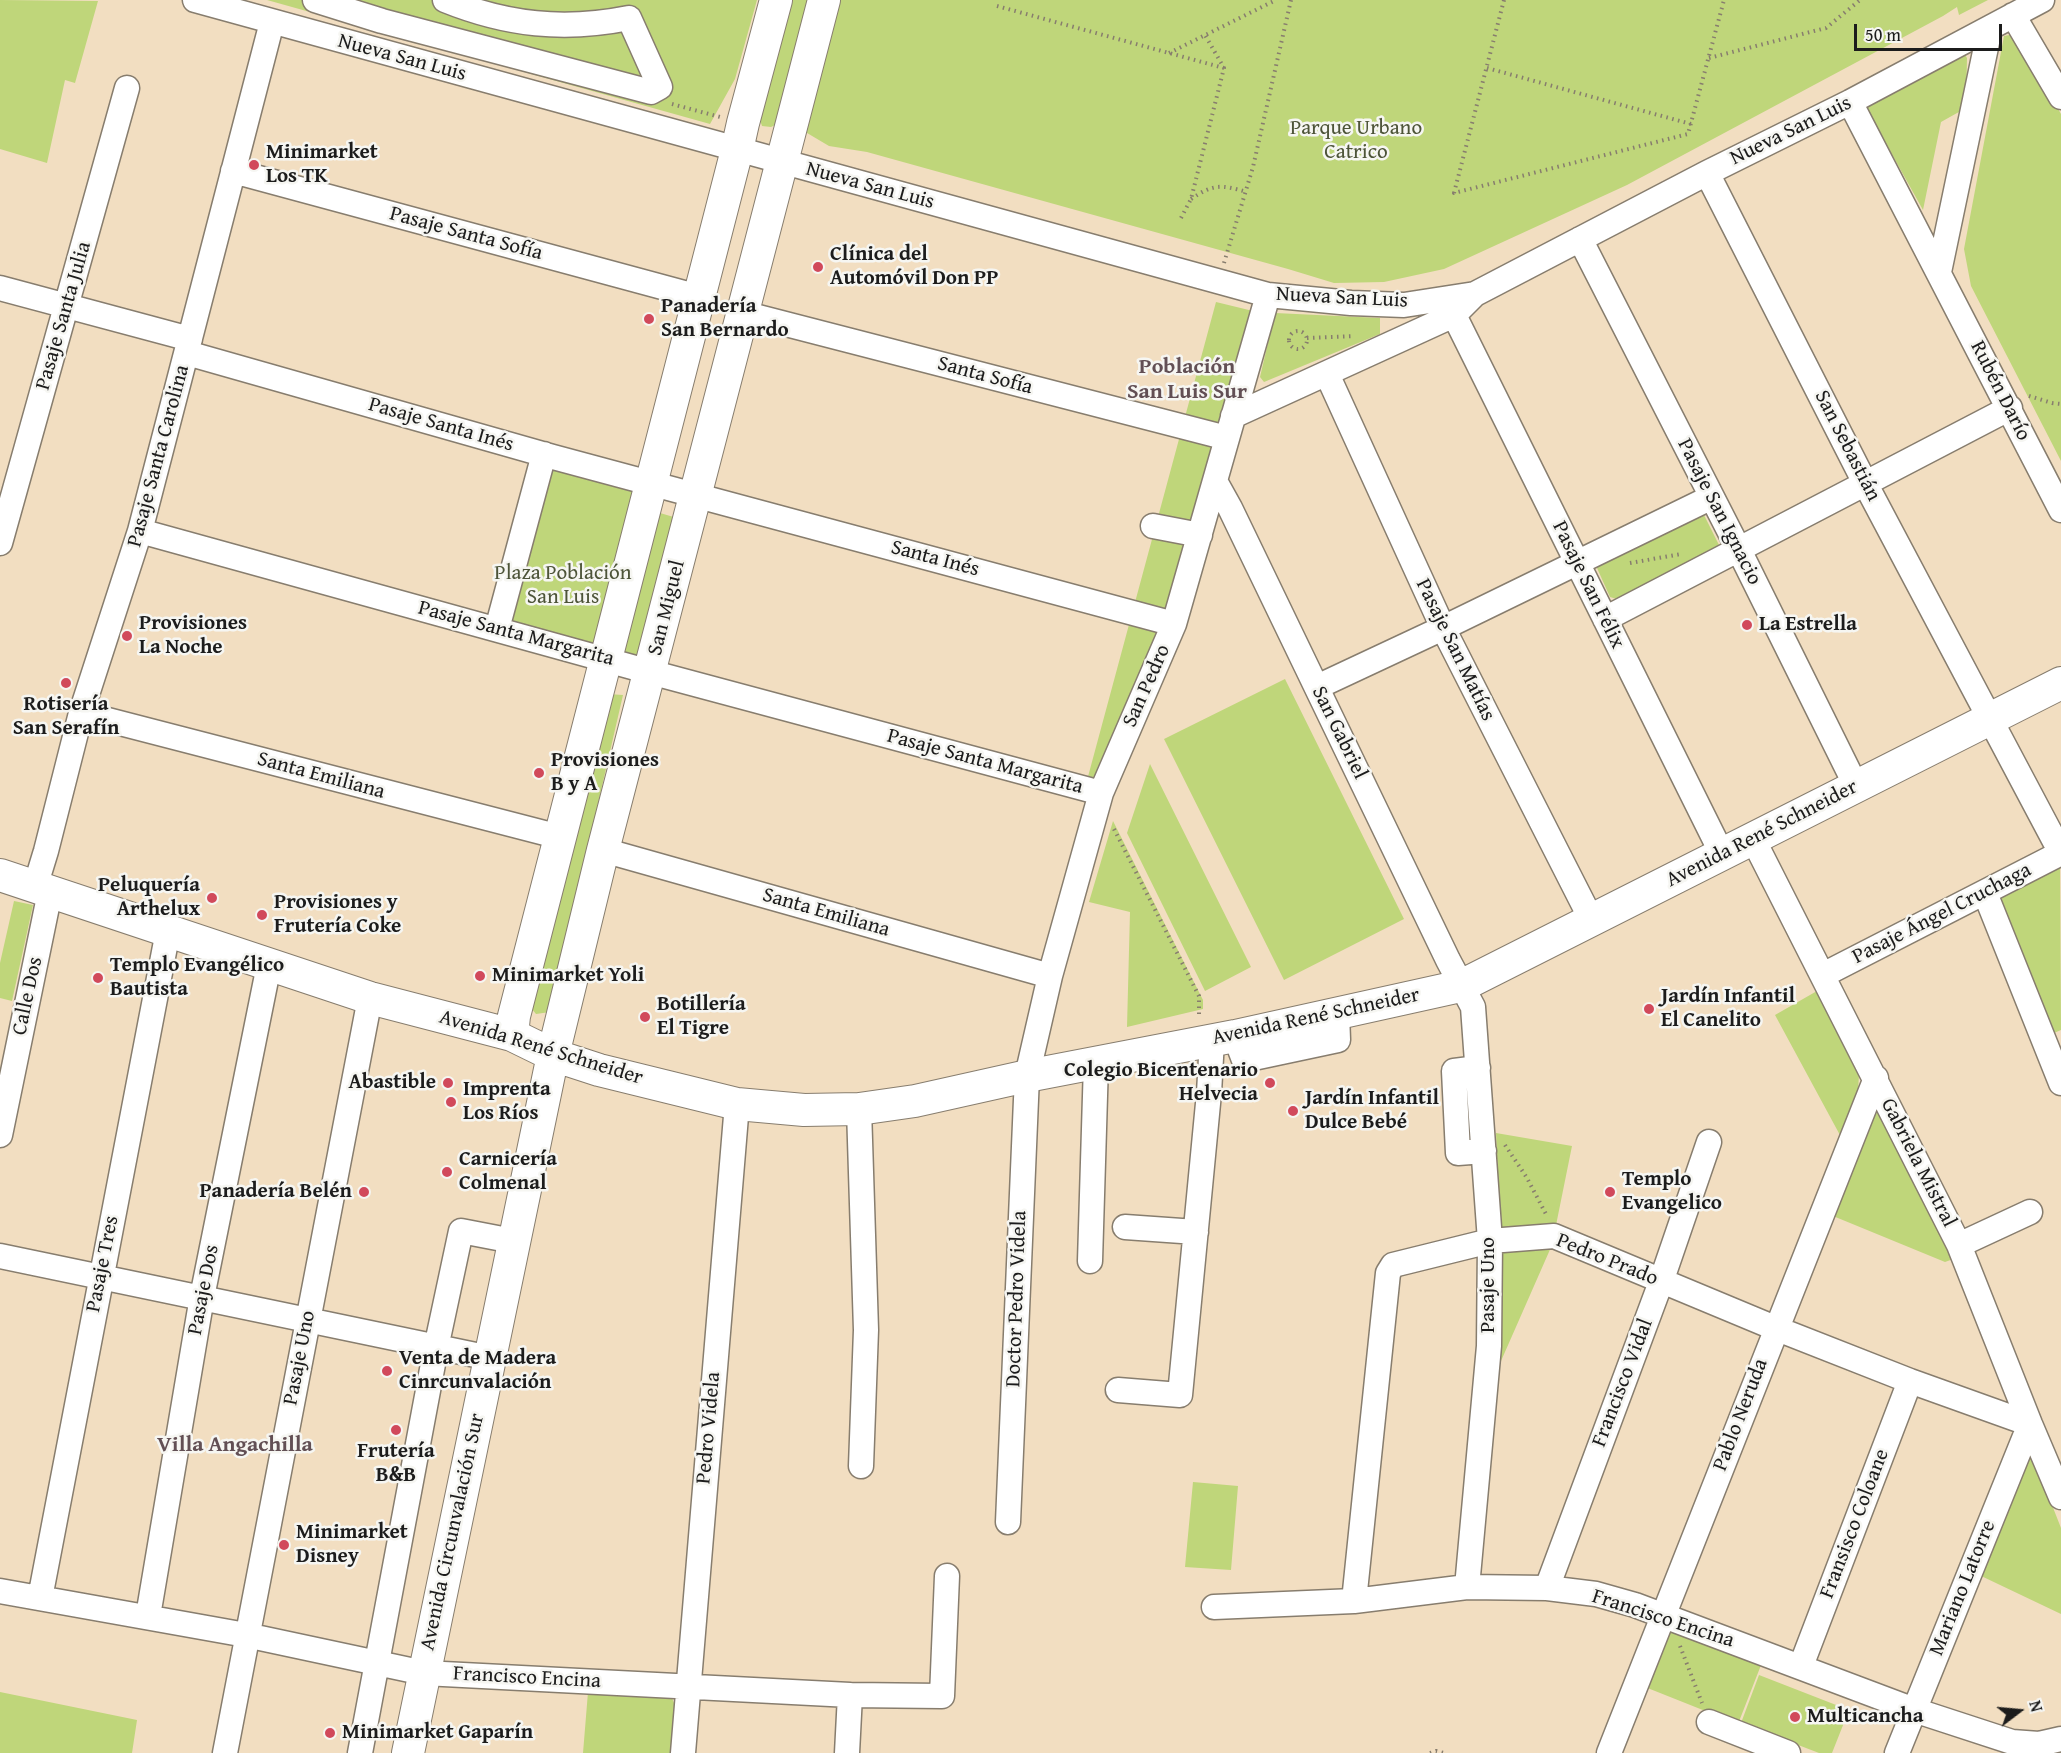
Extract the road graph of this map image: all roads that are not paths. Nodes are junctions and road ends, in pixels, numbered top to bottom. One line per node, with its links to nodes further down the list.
1 (195, 0): 8 (street, Nueva San Luis)
2 (315, 0): 3 (street)
3 (445, 0)
4 (776, 0): 13 (main road)
5 (824, 0): 14 (main road)
6 (2042, 0): 7 (street, Nueva San Luis)
7 (2013, 15): 9 (street, Nueva San Luis); 11 (street)
8 (272, 22): 13 (street, Nueva San Luis); 15 (street, Pasaje Santa Carolina)
9 (1990, 28): 12 (street, Nueva San Luis); 18 (street)
10 (127, 88): 23 (street, Pasaje Santa Julia)
11 (2061, 97)
12 (1850, 102): 16 (street, Nueva San Luis); 18 (street, Rubén Darío)
13 (738, 150): 14 (street, Nueva San Luis); 22 (main road)
14 (781, 162): 21 (street, Nueva San Luis); 24 (main road, San Miguel)
15 (233, 171): 22 (street, Pasaje Santa Sofía); 26 (street, Pasaje Santa Carolina)
16 (1707, 172): 17 (street, Nueva San Luis); 33 (street, San Sebastián)
17 (1580, 239): 20 (street, Nueva San Luis); 35 (street, Pasaje San Ignacio)
18 (1939, 272): 28 (street, Rubén Darío)
19 (0, 288): 23 (street)
20 (1475, 294): 21 (street, Nueva San Luis); 25 (street, Nueva San Luis)
21 (1268, 295): 29 (street, San Pedro)
22 (699, 297): 32 (main road)
23 (67, 306): 26 (street); 40 (street, Pasaje Santa Julia)
24 (743, 313): 29 (street, Santa Sofía); 34 (main road, San Miguel)
25 (1454, 315): 27 (street, Nueva San Luis); 42 (street, Pasaje San Félix)
26 (188, 346): 30 (street, Pasaje Santa Inés); 38 (street, Pasaje Santa Carolina)
27 (1327, 374): 29 (street, Nueva San Luis); 45 (street, Pasaje San Matías)
28 (2019, 402): 33 (street); 36 (street, Rubén Darío)
29 (1230, 427): 31 (street, San Pedro)
30 (544, 454): 32 (street, Pasaje Santa Inés); 46 (street)
31 (1215, 481): 39 (street, San Pedro); 50 (street, San Gabriel)
32 (651, 483): 34 (street, Pasaje Santa Inés); 47 (main road)
33 (1865, 483): 41 (street); 52 (street, San Sebastián)
34 (696, 495): 44 (street, Santa Inés); 48 (main road, San Miguel)
35 (1712, 496): 41 (street, Pasaje San Ignacio); 42 (street)
36 (2061, 510)
37 (1153, 526): 39 (street)
38 (140, 531): 46 (street, Pasaje Santa Margarita); 51 (street, Pasaje Santa Carolina)
39 (1200, 535): 44 (street, San Pedro)
40 (0, 543)
41 (1739, 549): 43 (street); 53 (street, Pasaje San Ignacio)
42 (1576, 562): 43 (street, Pasaje San Félix); 45 (street)
43 (1605, 619): 59 (street, Pasaje San Félix)
44 (1174, 624): 54 (street, San Pedro)
45 (1443, 628): 50 (street); 63 (street, Pasaje San Matías)
46 (497, 629): 47 (street, Pasaje Santa Margarita)
47 (606, 659): 48 (street, Pasaje Santa Margarita); 55 (main road)
48 (650, 672): 54 (street, Pasaje Santa Margarita); 57 (main road, San Miguel)
49 (2061, 683): 52 (main road, Avenida René Schneider)
50 (1317, 687): 68 (street, San Gabriel)
51 (81, 713): 55 (street, Santa Emiliana); 61 (street, Pasaje Santa Carolina)
52 (1990, 718): 53 (main road, Avenida René Schneider); 58 (street, San Sebastián)
53 (1856, 786): 56 (main road, Avenida René Schneider)
54 (1101, 793): 66 (street, San Pedro)
55 (560, 837): 71 (main road)
56 (1753, 838): 59 (main road, Avenida René Schneider); 67 (street, Gabriela Mistral)
57 (603, 850): 66 (street, Santa Emiliana); 73 (main road, San Miguel)
58 (2061, 853): 62 (street, Pasaje Ángel Cruchaga)
59 (1722, 854): 63 (main road, Avenida René Schneider)
60 (0, 875): 61 (main road, Avenida René Schneider)
61 (42, 889): 64 (main road, Avenida René Schneider); 81 (street, Calle Dos)
62 (1984, 893): 67 (street, Pasaje Ángel Cruchaga); 72 (street)
63 (1592, 921): 68 (main road, Avenida René Schneider)
64 (168, 931): 65 (main road, Avenida René Schneider); 92 (street, Pasaje Tres)
65 (269, 965): 69 (main road, Avenida René Schneider); 94 (street, Pasaje Dos)
66 (1050, 975): 76 (street, San Pedro)
67 (1823, 975): 77 (street, Gabriela Mistral)
68 (1461, 986): 70 (main road, Avenida René Schneider); 75 (street, Pasaje Uno)
69 (370, 998): 71 (main road, Avenida René Schneider); 95 (street, Pasaje Uno)
70 (1215, 1031): 74 (main road, Avenida René Schneider); 86 (street)
71 (512, 1035): 73 (main road, Avenida René Schneider)
72 (2054, 1041): 78 (street)
73 (553, 1055): 79 (main road, Avenida René Schneider); 87 (main road, Avenida Circunvalación Sur)
74 (1096, 1063): 76 (main road, Avenida René Schneider); 91 (street)
75 (1478, 1068): 83 (street, Pasaje Uno); 83 (street)
76 (1027, 1076): 80 (main road, Avenida René Schneider); 104 (street, Doctor Pedro Videla)
77 (1875, 1078): 89 (street, Gabriela Mistral); 96 (street, Pablo Neruda)
78 (2061, 1083)
79 (737, 1104): 80 (main road, Avenida René Schneider); 118 (street, Pedro Videla)
80 (859, 1109): 102 (street)
81 (0, 1135)
82 (1709, 1142): 93 (street, Francisco Vidal)
83 (1484, 1151): 88 (street, Pasaje Uno)
84 (2030, 1212): 89 (street)
85 (1125, 1227): 86 (street)
86 (1196, 1232): 100 (street)
87 (513, 1241): 97 (street); 98 (main road, Avenida Circunvalación Sur)
88 (1490, 1241): 93 (street, Pedro Prado); 106 (street, Pasaje Uno); 110 (street, Pedro Prado)
89 (1959, 1245): 101 (street, Gabriela Mistral)
90 (0, 1256): 92 (street)
91 (1090, 1261)
92 (100, 1277): 94 (street); 109 (street, Pasaje Tres)
93 (1661, 1282): 96 (street, Pedro Prado); 107 (street, Francisco Vidal)
94 (202, 1298): 95 (street); 112 (street, Pasaje Dos)
95 (307, 1321): 97 (street); 114 (street, Pasaje Uno)
96 (1775, 1328): 99 (street, Pedro Prado); 113 (street, Pablo Neruda)
97 (436, 1348): 98 (street); 115 (street)
98 (490, 1358): 117 (main road, Avenida Circunvalación Sur)
99 (1910, 1382): 101 (street, Pedro Prado); 116 (street, Fransisco Coloane)
100 (1118, 1390)
101 (2030, 1424): 103 (street, Gabriela Mistral); 120 (street, Mariano Latorre)
102 (861, 1466)
103 (2061, 1497)
104 (1008, 1522)
105 (946, 1576): 119 (street, Francisco Encina)
106 (1467, 1587): 107 (street, Francisco Encina); 110 (street, Francisco Encina)
107 (1546, 1588): 113 (street, Francisco Encina)
108 (0, 1591): 109 (street, Francisco Encina)
109 (40, 1598): 112 (street, Francisco Encina)
110 (1354, 1601): 111 (street, Francisco Encina)
111 (1214, 1607)
112 (148, 1616): 114 (street, Francisco Encina)
113 (1664, 1616): 116 (street, Francisco Encina); 128 (street, Pablo Neruda)
114 (246, 1635): 115 (street, Francisco Encina); 123 (street, Pasaje Uno)
115 (377, 1663): 117 (street, Francisco Encina); 124 (street)
116 (1801, 1666): 120 (street, Francisco Encina)
117 (424, 1673): 118 (street, Francisco Encina); 125 (main road, Avenida Circunvalación Sur)
118 (687, 1687): 119 (street, Francisco Encina); 126 (street, Pedro Videla)
119 (850, 1695): 127 (street)
120 (1914, 1710): 122 (street, Francisco Encina); 130 (street, Mariano Latorre)
121 (1709, 1722): 129 (street)
122 (2045, 1745)
123 (225, 1753)
124 (360, 1753)
125 (408, 1753)
126 (683, 1753)
127 (848, 1753)
128 (1609, 1753)
129 (1788, 1753)
130 (1897, 1753)

